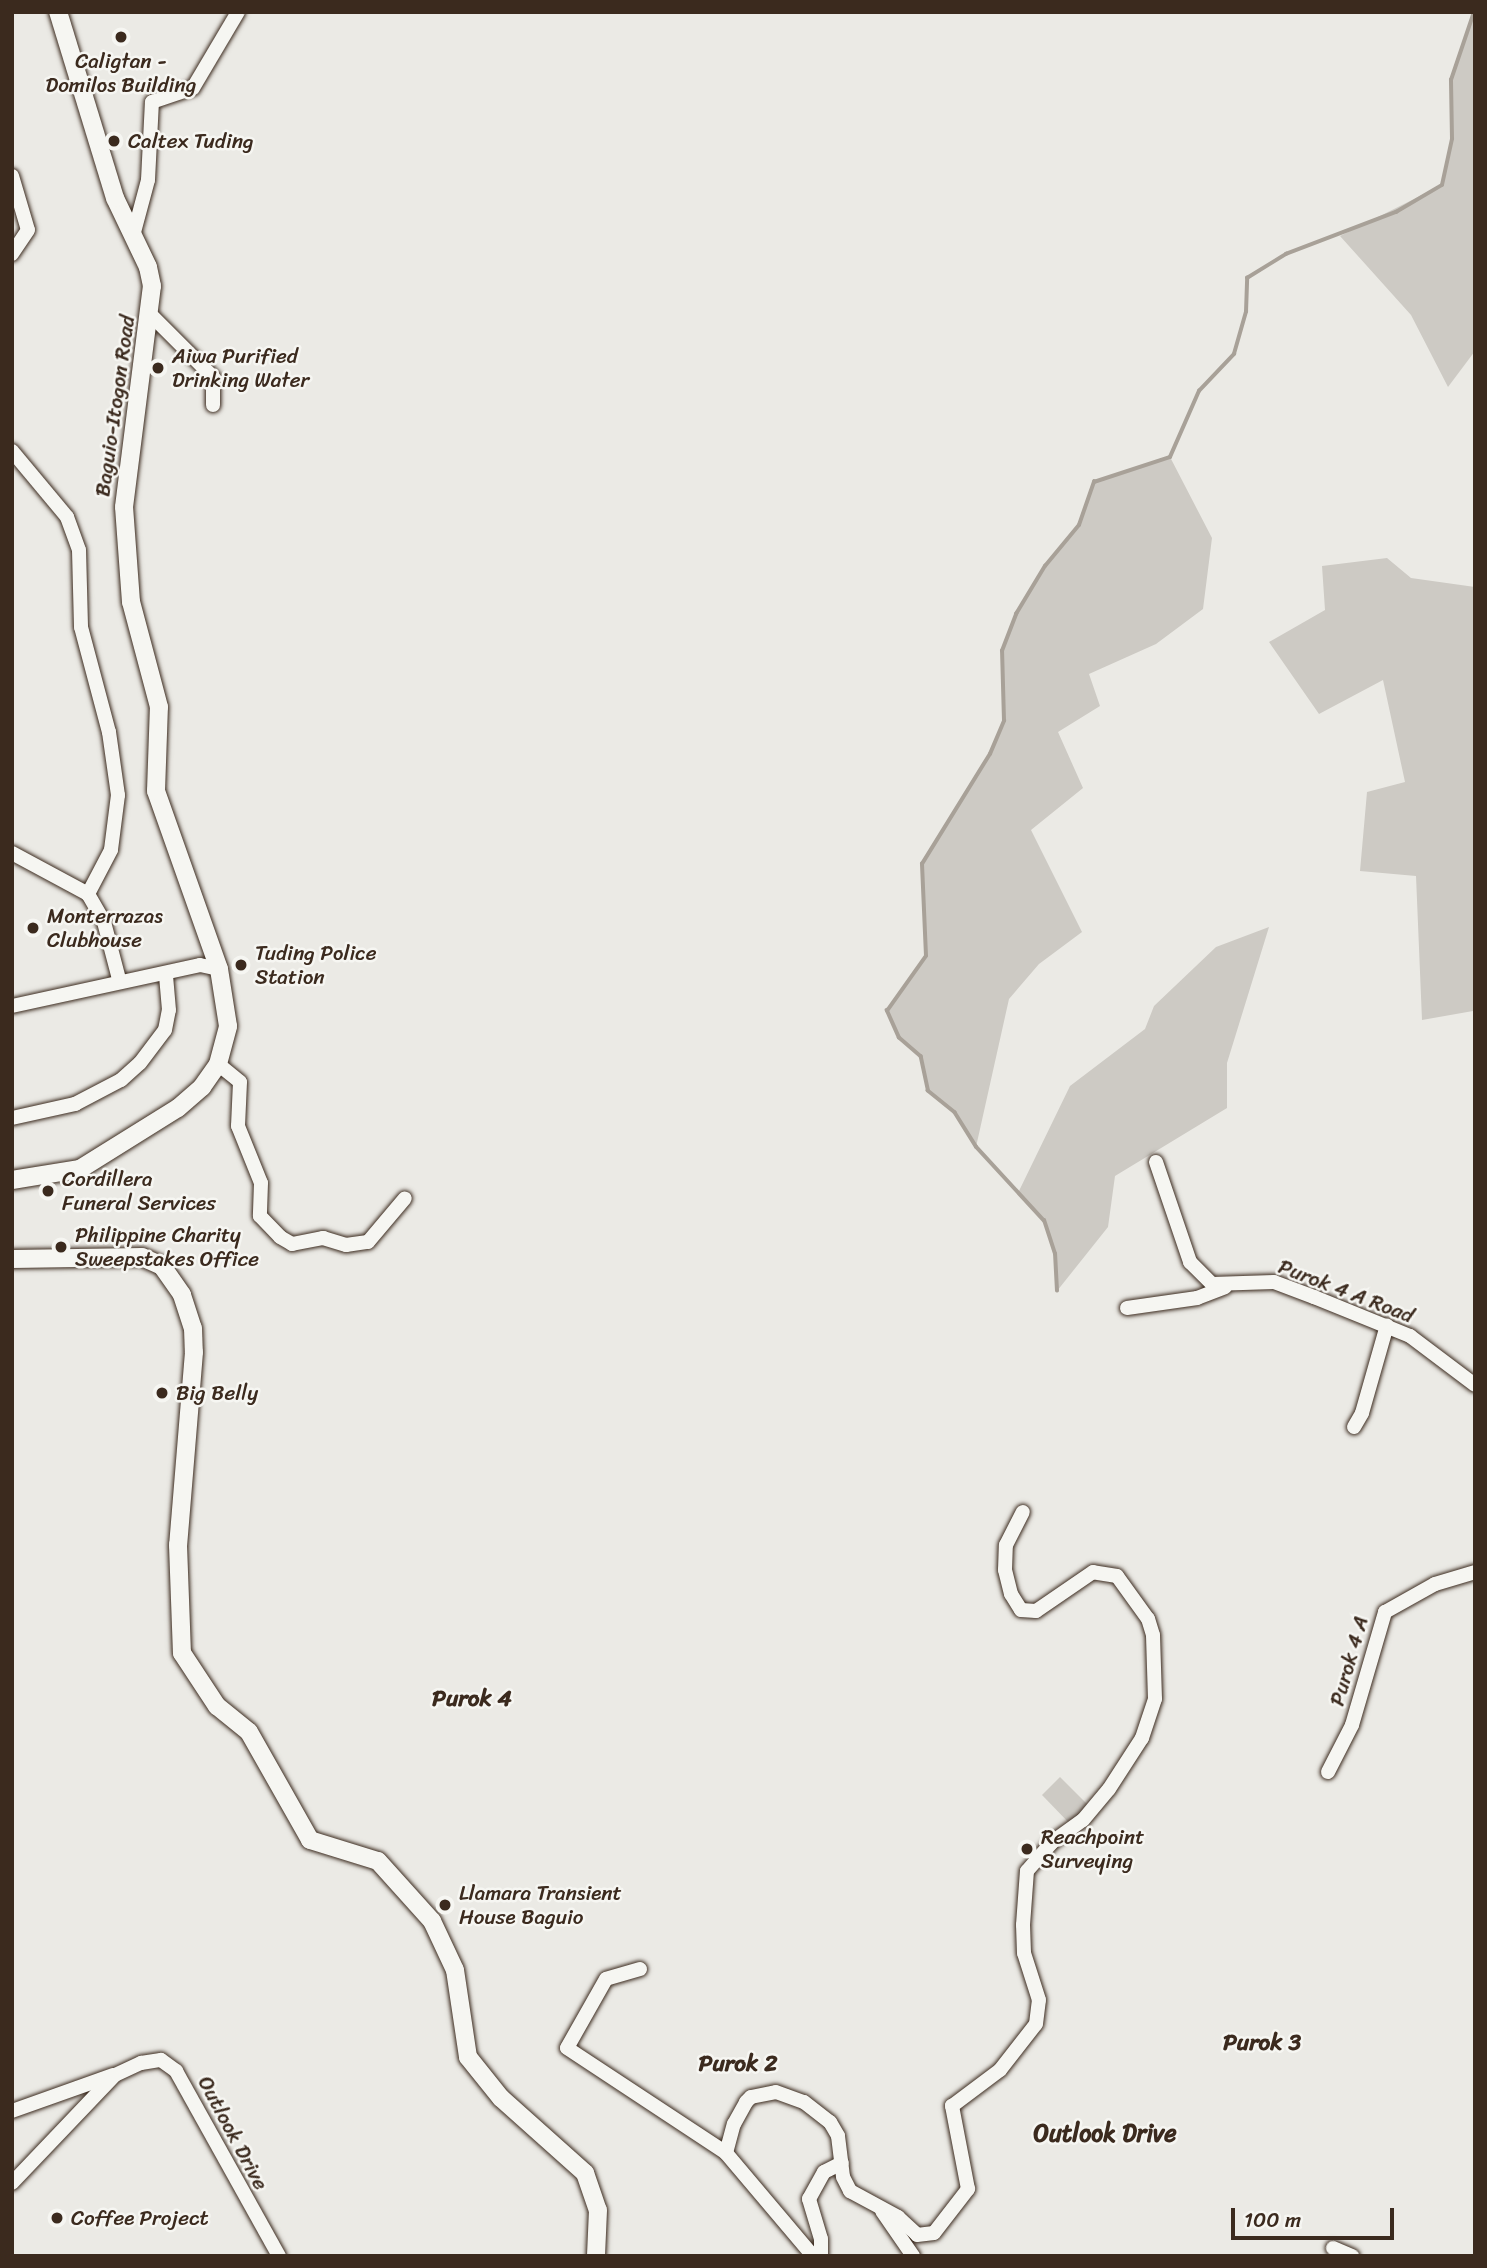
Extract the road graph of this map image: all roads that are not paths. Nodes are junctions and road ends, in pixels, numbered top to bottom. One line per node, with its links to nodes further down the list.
1 (58, 12): 4 (main road, Baguio-Itogon Road)
2 (237, 12): 4 (street)
3 (12, 176): 5 (street)
4 (133, 236): 6 (main road, Baguio-Itogon Road)
5 (12, 254)
6 (151, 315): 7 (street); 11 (main road, Baguio-Itogon Road)
7 (214, 405)
8 (12, 451): 10 (street)
9 (12, 853): 10 (street)
10 (88, 894): 15 (street)
11 (213, 951): 12 (street); 13 (main road, Baguio-Itogon Road)
12 (200, 965): 13 (street); 14 (street)
13 (219, 969): 17 (main road, Baguio-Itogon Road)
14 (166, 973): 15 (street); 18 (street)
15 (119, 979): 16 (street)
16 (12, 1006)
17 (218, 1064): 20 (main road); 21 (street)
18 (12, 1118)
19 (1156, 1162): 23 (street, Purok 4 A Road)
20 (12, 1180)
21 (405, 1198)
22 (12, 1259): 40 (main road)
23 (1229, 1285): 24 (street, Purok 4 A Road); 25 (street, Purok 4 A Road)
24 (1127, 1308)
25 (1387, 1325): 26 (street, Purok 4 A Road); 27 (street)
26 (1475, 1385)
27 (1354, 1427)
28 (1023, 1512): 37 (street)
29 (1475, 1572): 30 (street, Purok 4 A)
30 (1328, 1772)
31 (640, 1969): 34 (street)
32 (115, 2075): 33 (street); 36 (street, Outlook Drive); 39 (street, Outlook Drive)
33 (12, 2111)
34 (726, 2153): 35 (street); 41 (street)
35 (842, 2163): 37 (street); 42 (street)
36 (12, 2183)
37 (881, 2210): 43 (street)
38 (1333, 2248): 44 (street)
39 (279, 2256)
40 (596, 2256)
41 (813, 2256)
42 (821, 2256)
43 (913, 2256)
44 (1352, 2256)

